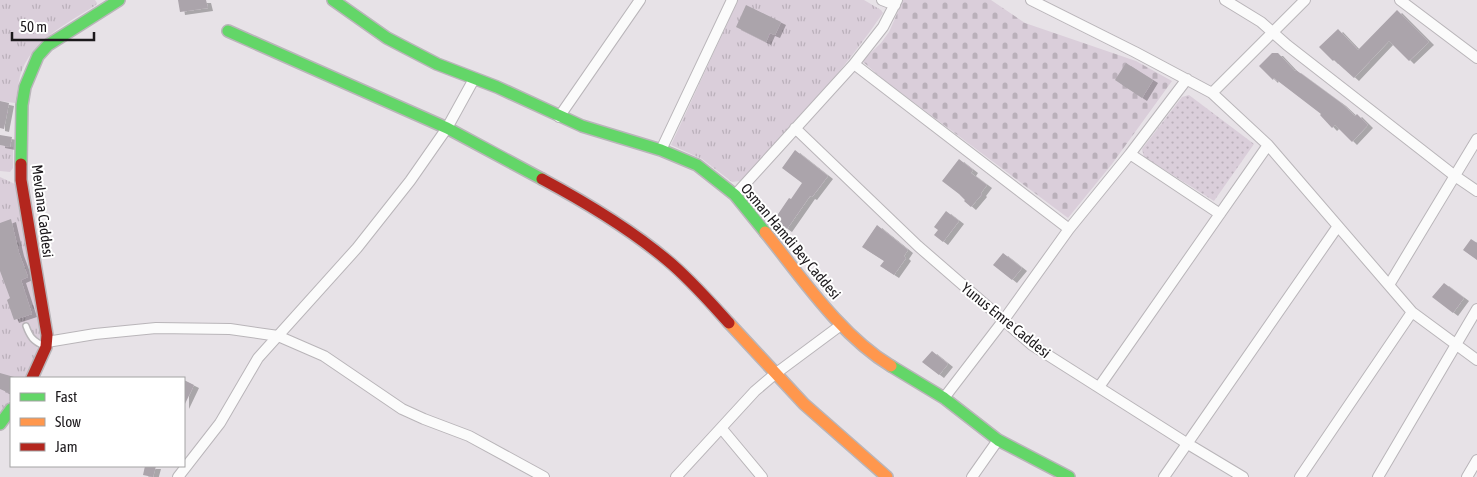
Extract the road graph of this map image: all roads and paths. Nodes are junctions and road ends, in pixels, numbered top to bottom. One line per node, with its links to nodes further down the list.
1 (119, 0): 39 (street, Mevlana Caddesi)
2 (333, 0): 15 (street, Osman Hamdi Bey Caddesi)
3 (640, 0): 18 (street)
4 (732, 0): 23 (street)
5 (882, 0): 10 (street)
6 (1030, 0): 16 (street)
7 (1225, 0): 12 (street)
8 (1304, 0): 12 (street)
9 (1400, 0): 13 (street)
10 (896, 2): 14 (street)
11 (228, 31): 19 (street)
12 (1272, 32): 17 (street); 25 (street)
13 (1477, 58)
14 (854, 64): 20 (street); 30 (street)
15 (474, 79): 18 (street, Osman Hamdi Bey Caddesi); 19 (street)
16 (1187, 80): 17 (street); 24 (street)
17 (1212, 93): 22 (street)
18 (559, 117): 23 (street, Osman Hamdi Bey Caddesi)
19 (447, 128): 37 (street); 41 (street)
20 (795, 128): 27 (street); 34 (street, Yunus Emre Caddesi)
21 (1477, 140): 25 (street)
22 (1268, 144): 28 (street); 29 (street)
23 (661, 150): 27 (street, Osman Hamdi Bey Caddesi)
24 (1130, 154): 28 (street); 30 (street)
25 (1455, 176): 26 (street); 31 (street)
26 (1477, 191)
27 (735, 195): 35 (street, Osman Hamdi Bey Caddesi)
28 (1220, 214): 43 (street)
29 (1338, 226): 31 (street); 49 (street)
30 (1069, 229): 34 (street)
31 (1388, 285): 33 (street)
32 (1477, 309): 38 (street)
33 (1412, 312): 38 (street); 60 (street)
34 (1003, 321): 43 (street, Yunus Emre Caddesi); 44 (street)
35 (841, 325): 41 (street); 44 (street, Osman Hamdi Bey Caddesi)
36 (26, 326): 39 (lane)
37 (278, 336): 39 (street); 51 (street); 52 (street)
38 (1456, 344): 40 (street); 61 (street)
39 (47, 345): 42 (street)
40 (1477, 360)
41 (774, 374): 47 (street); 55 (street)
42 (32, 377)
43 (1099, 387): 49 (street, Yunus Emre Caddesi)
44 (944, 398): 48 (street, Osman Hamdi Bey Caddesi)
45 (10, 410): 46 (street)
46 (0, 424)
47 (722, 429): 53 (street); 54 (street)
48 (998, 440): 56 (street); 57 (street, Osman Hamdi Bey Caddesi)
49 (1188, 444): 58 (street); 59 (street, Yunus Emre Caddesi)
50 (1477, 460): 62 (street)
51 (178, 477)
52 (544, 477)
53 (676, 477)
54 (762, 477)
55 (887, 477)
56 (972, 477)
57 (1069, 477)
58 (1164, 477)
59 (1243, 477)
60 (1300, 477)
61 (1378, 477)
62 (1467, 477)

